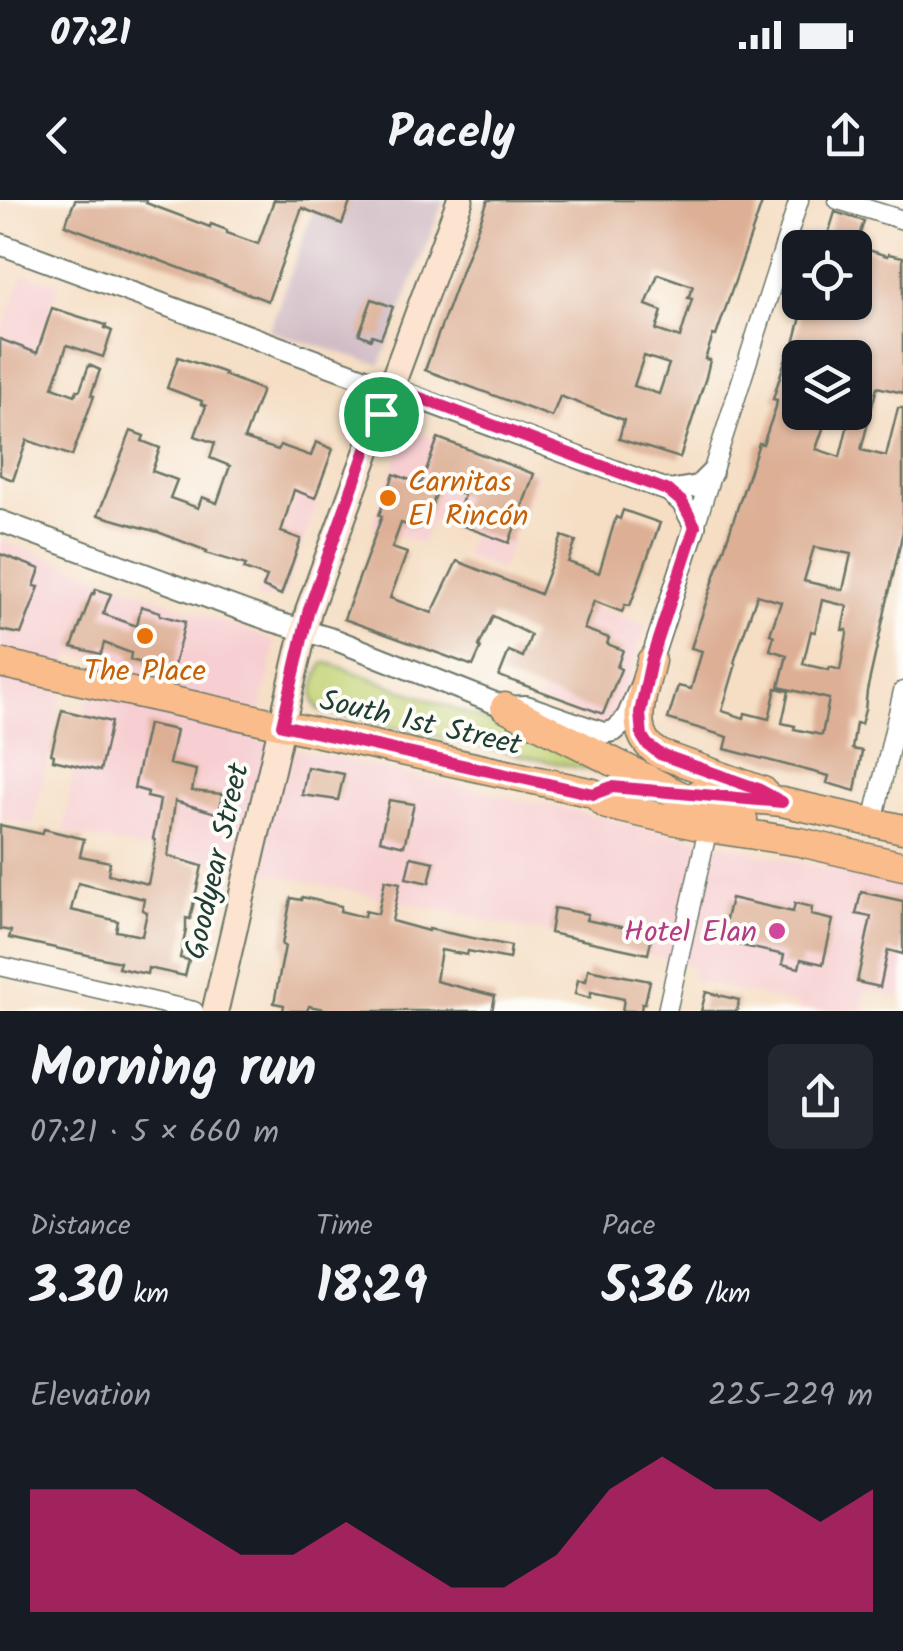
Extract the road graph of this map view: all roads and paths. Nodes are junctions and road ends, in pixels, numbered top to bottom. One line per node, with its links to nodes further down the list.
1 (460, 200): 6 (main road, Goodyear Street)
2 (799, 200): 7 (street)
3 (838, 200): 4 (street)
4 (903, 220)
5 (0, 244): 6 (street)
6 (391, 387): 8 (street); 11 (main road, Goodyear Street)
7 (712, 472): 8 (street); 10 (street)
8 (669, 491): 10 (street)
9 (0, 521): 11 (street)
10 (695, 526): 12 (street)
11 (304, 630): 15 (street); 16 (main road, Goodyear Street)
12 (651, 661): 15 (street); 19 (main road)
13 (0, 663): 16 (main road, South 1st Street)
14 (903, 691): 20 (street)
15 (505, 707): 17 (main road)
16 (282, 725): 18 (main road, South 1st Street); 27 (main road, Goodyear Street)
17 (671, 791): 18 (main road, South 1st Street); 19 (main road, South 1st Street); 23 (main road)
18 (593, 794): 21 (main road, South 1st Street)
19 (782, 802): 20 (main road, South 1st Street)
20 (872, 822): 22 (main road, South 1st Street)
21 (708, 828): 23 (main road, South 1st Street); 28 (street)
22 (903, 829)
23 (800, 842): 24 (main road, South 1st Street)
24 (903, 866)
25 (0, 966): 26 (street)
26 (194, 1011)
27 (216, 1011)
28 (667, 1011)

